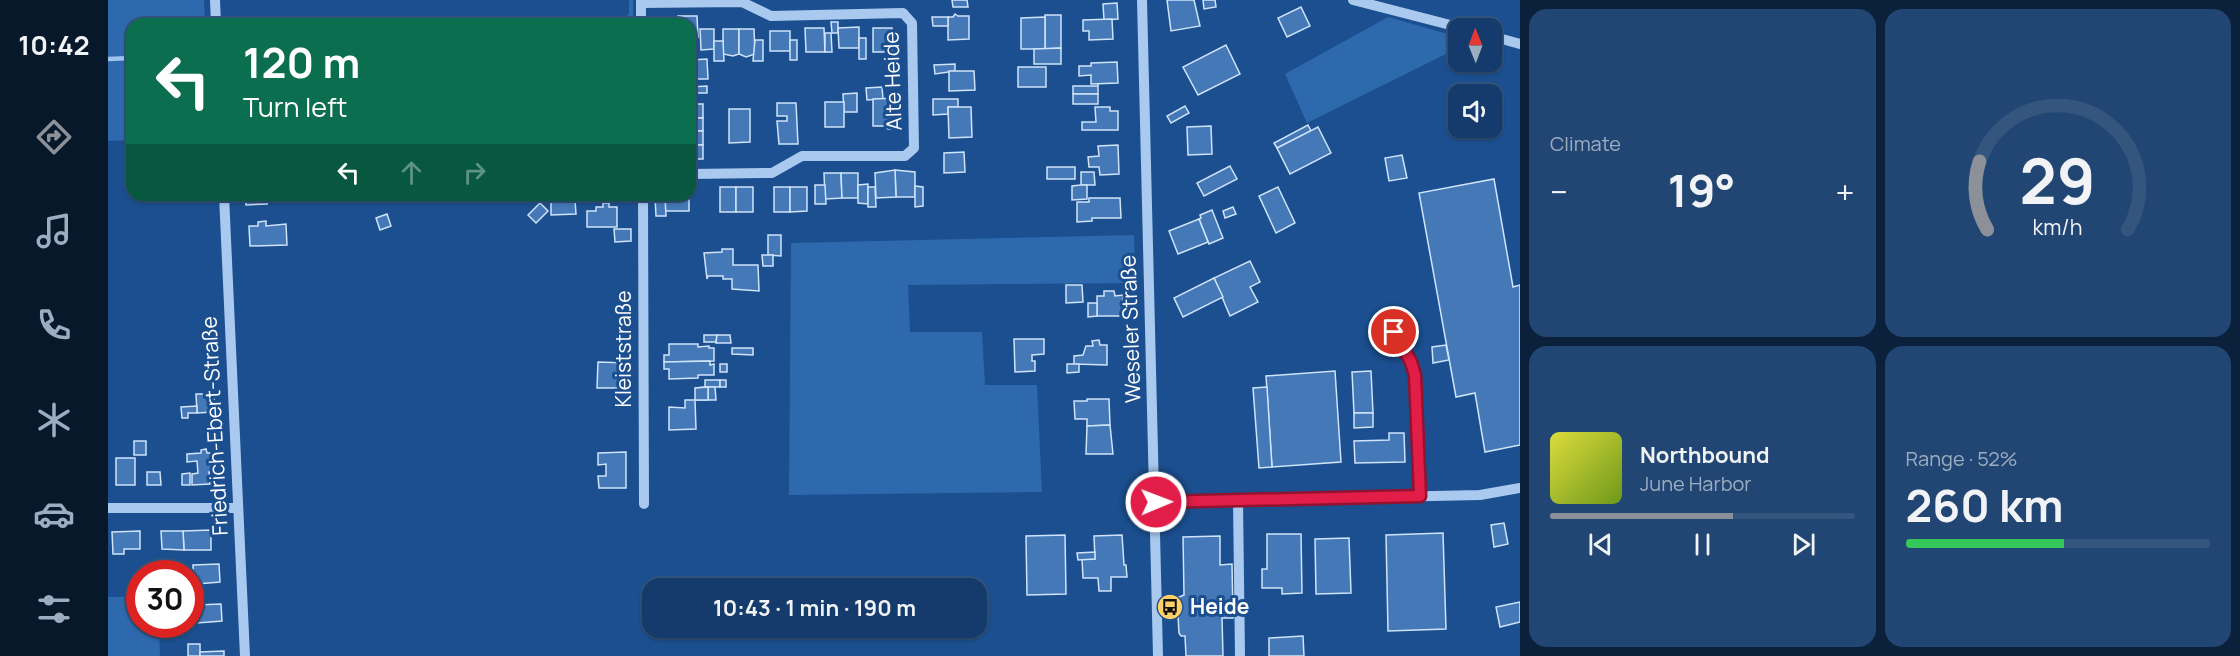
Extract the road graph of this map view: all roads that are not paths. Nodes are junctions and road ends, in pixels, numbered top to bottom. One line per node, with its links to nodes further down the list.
1 (215, 0): 5 (street)
2 (1142, 0): 17 (street, Weseler Straße)
3 (1353, 0): 7 (street)
4 (641, 2): 6 (street); 10 (street, Alte Heide)
5 (216, 18)
6 (641, 18)
7 (1448, 24)
8 (1502, 39): 9 (street)
9 (1520, 44)
10 (696, 174)
11 (224, 201): 20 (street, Friedrich-Ebert-Straße)
12 (643, 201): 18 (street, Kleiststraße)
13 (1394, 332): 15 (street)
14 (1520, 488): 15 (street)
15 (1420, 496): 16 (street)
16 (1238, 501): 17 (street); 23 (street)
17 (1156, 502): 22 (street, Weseler Straße)
18 (644, 504)
19 (108, 508): 20 (street)
20 (238, 508): 21 (street, Friedrich-Ebert-Straße)
21 (245, 656)
22 (1158, 656)
23 (1240, 656)

